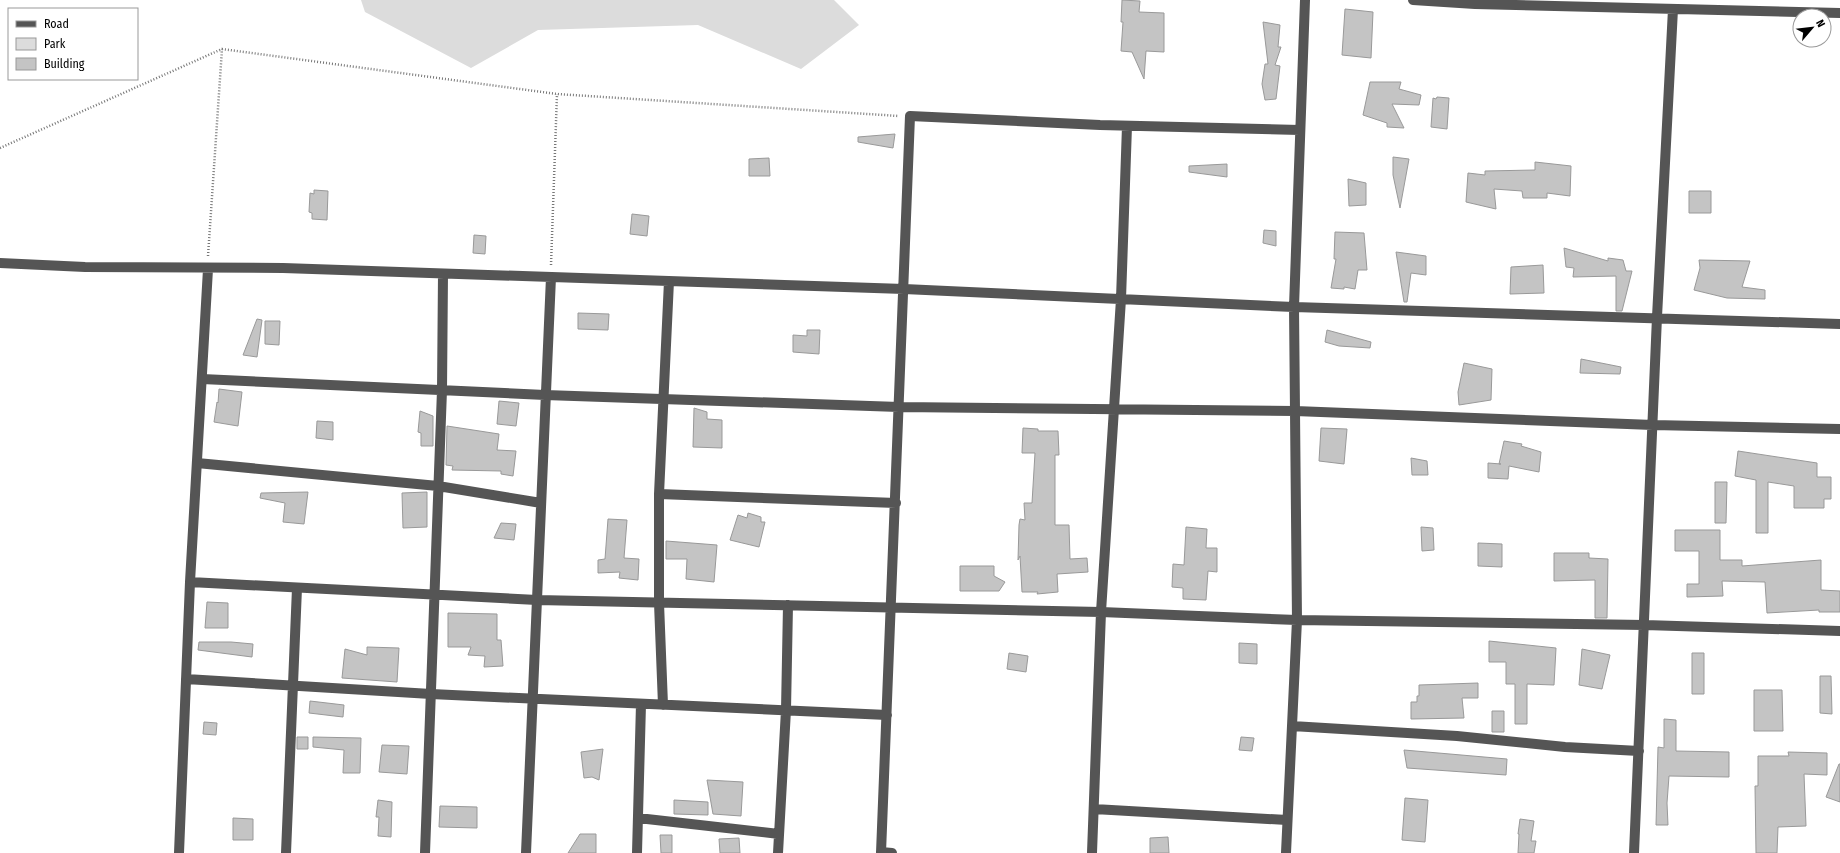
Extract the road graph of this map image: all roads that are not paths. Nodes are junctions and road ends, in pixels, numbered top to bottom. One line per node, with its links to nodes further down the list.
1 (1305, 0): 7 (street)
2 (1414, 0): 3 (street)
3 (1619, 4): 4 (street)
4 (1673, 9): 5 (street); 16 (street)
5 (1840, 13)
6 (1127, 126): 7 (street); 13 (street); 14 (street)
7 (1300, 130): 15 (street)
8 (0, 263): 9 (street)
9 (208, 269): 10 (street); 18 (street)
10 (443, 274): 11 (street); 19 (street)
11 (551, 277): 12 (street); 20 (street)
12 (669, 281): 13 (street); 21 (street)
13 (904, 289): 14 (street); 22 (street)
14 (1121, 299): 15 (street); 23 (street)
15 (1294, 307): 16 (street); 24 (street)
16 (1657, 317): 17 (street); 25 (street)
17 (1840, 324)
18 (202, 380): 19 (street); 27 (street)
19 (442, 390): 20 (street); 28 (street)
20 (545, 395): 21 (street); 30 (street)
21 (664, 399): 22 (street); 29 (street)
22 (899, 406): 23 (street); 31 (street)
23 (1114, 410): 24 (street); 39 (street)
24 (1295, 411): 25 (street); 40 (street)
25 (1653, 425): 26 (street); 41 (street)
26 (1840, 430)
27 (197, 463): 28 (street); 32 (street)
28 (438, 486): 30 (street); 34 (street)
29 (659, 494): 31 (street); 36 (street)
30 (541, 503): 35 (street)
31 (896, 503): 38 (street)
32 (190, 582): 33 (street); 43 (street)
33 (297, 588): 34 (street); 44 (street)
34 (434, 595): 35 (street); 45 (street)
35 (537, 600): 36 (street); 46 (street)
36 (659, 603): 37 (street); 48 (street)
37 (788, 606): 38 (street); 49 (street)
38 (891, 607): 39 (street); 50 (street)
39 (1101, 612): 40 (street); 53 (street)
40 (1297, 620): 41 (street); 51 (street)
41 (1645, 625): 42 (street); 52 (street)
42 (1840, 631)
43 (186, 679): 44 (street); 57 (street)
44 (293, 686): 45 (street); 58 (street)
45 (431, 694): 46 (street); 59 (street)
46 (533, 699): 47 (street); 60 (street)
47 (640, 704): 48 (street); 54 (street)
48 (663, 705): 49 (street)
49 (786, 710): 50 (street); 56 (street)
50 (887, 715): 63 (street)
51 (1292, 726): 52 (street); 55 (street)
52 (1639, 751): 67 (street)
53 (1094, 809): 55 (street); 65 (street)
54 (638, 818): 56 (street); 61 (street)
55 (1287, 820): 66 (street)
56 (779, 834): 62 (street)
57 (179, 853)
58 (286, 853)
59 (424, 853)
60 (526, 853)
61 (637, 853)
62 (778, 853)
63 (881, 853): 64 (street)
64 (892, 853)
65 (1092, 853)
66 (1286, 853)
67 (1634, 853)

